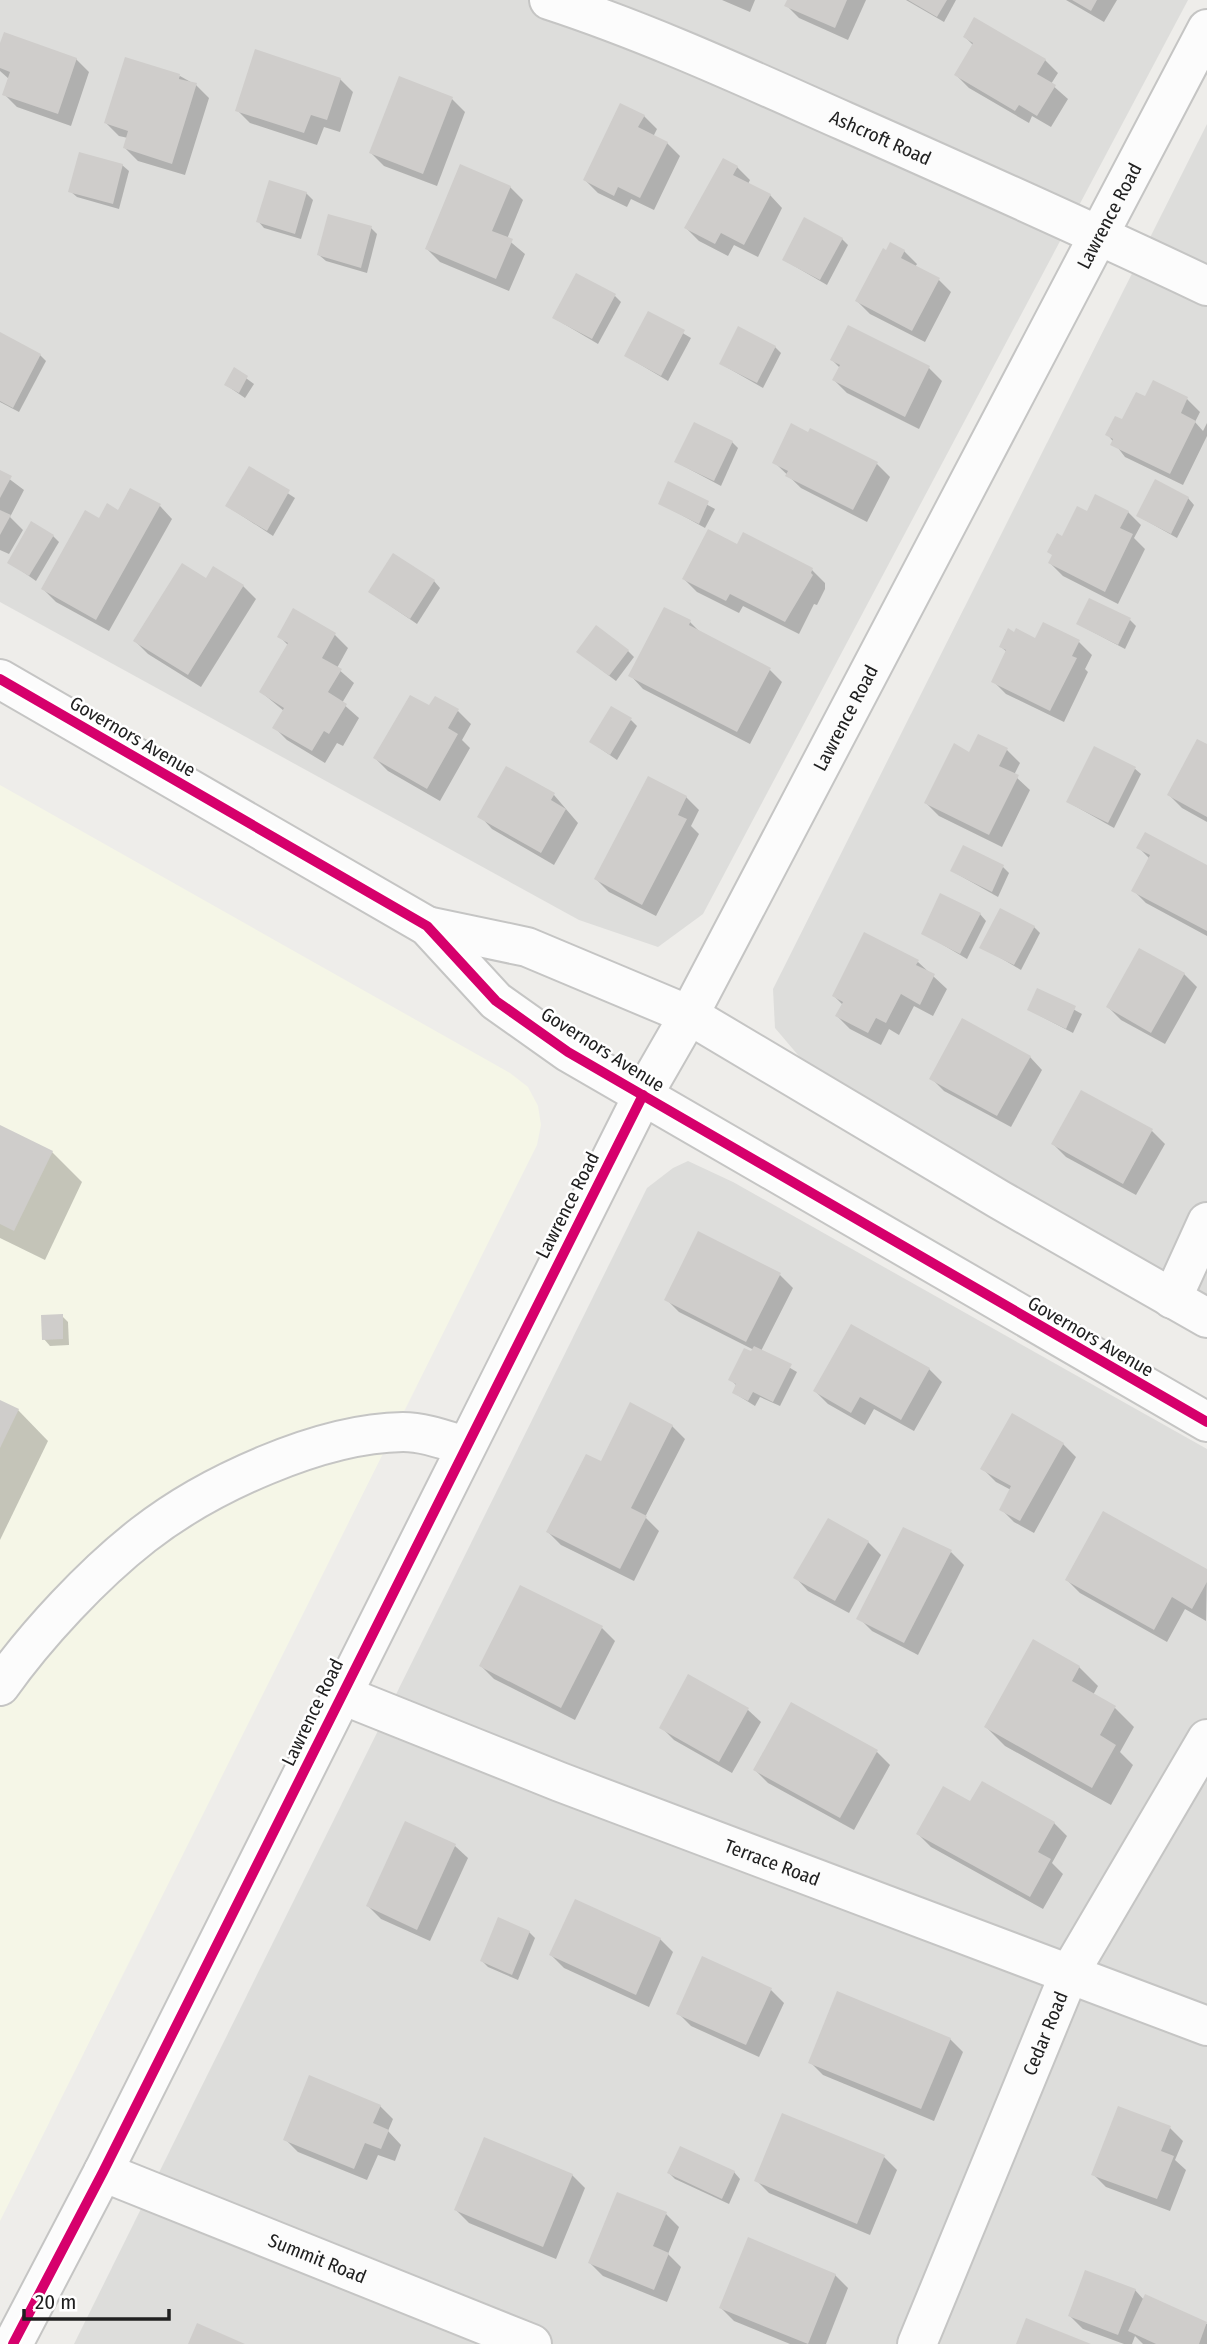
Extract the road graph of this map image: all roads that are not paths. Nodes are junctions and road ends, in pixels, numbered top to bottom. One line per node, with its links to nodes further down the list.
1 (549, 0): 3 (street, Ashcroft Road)
2 (1207, 29): 3 (street, Lawrence Road)
3 (1098, 234): 4 (street, Ashcroft Road); 7 (street, Lawrence Road)
4 (1207, 286)
5 (0, 679): 6 (street, Governors Avenue)
6 (427, 926): 7 (street, Governors Avenue); 8 (street, Governors Avenue)
7 (689, 1015): 8 (street, Lawrence Road); 10 (street, Governors Avenue)
8 (643, 1095): 12 (street, Governors Avenue); 13 (street, Lawrence Road)
9 (1207, 1223): 10 (street)
10 (1172, 1299): 11 (street, Governors Avenue)
11 (1207, 1318)
12 (1207, 1422)
13 (465, 1446): 14 (street); 15 (street, Lawrence Road)
14 (0, 1686)
15 (341, 1694): 17 (street, Terrace Road); 19 (street, Lawrence Road)
16 (1207, 1739): 17 (street, Cedar Road)
17 (1070, 1972): 18 (street, Terrace Road); 22 (street, Cedar Road)
18 (1207, 2026)
19 (103, 2172): 20 (street, Lawrence Road); 21 (street, Summit Road)
20 (13, 2344)
21 (532, 2344)
22 (918, 2344)

